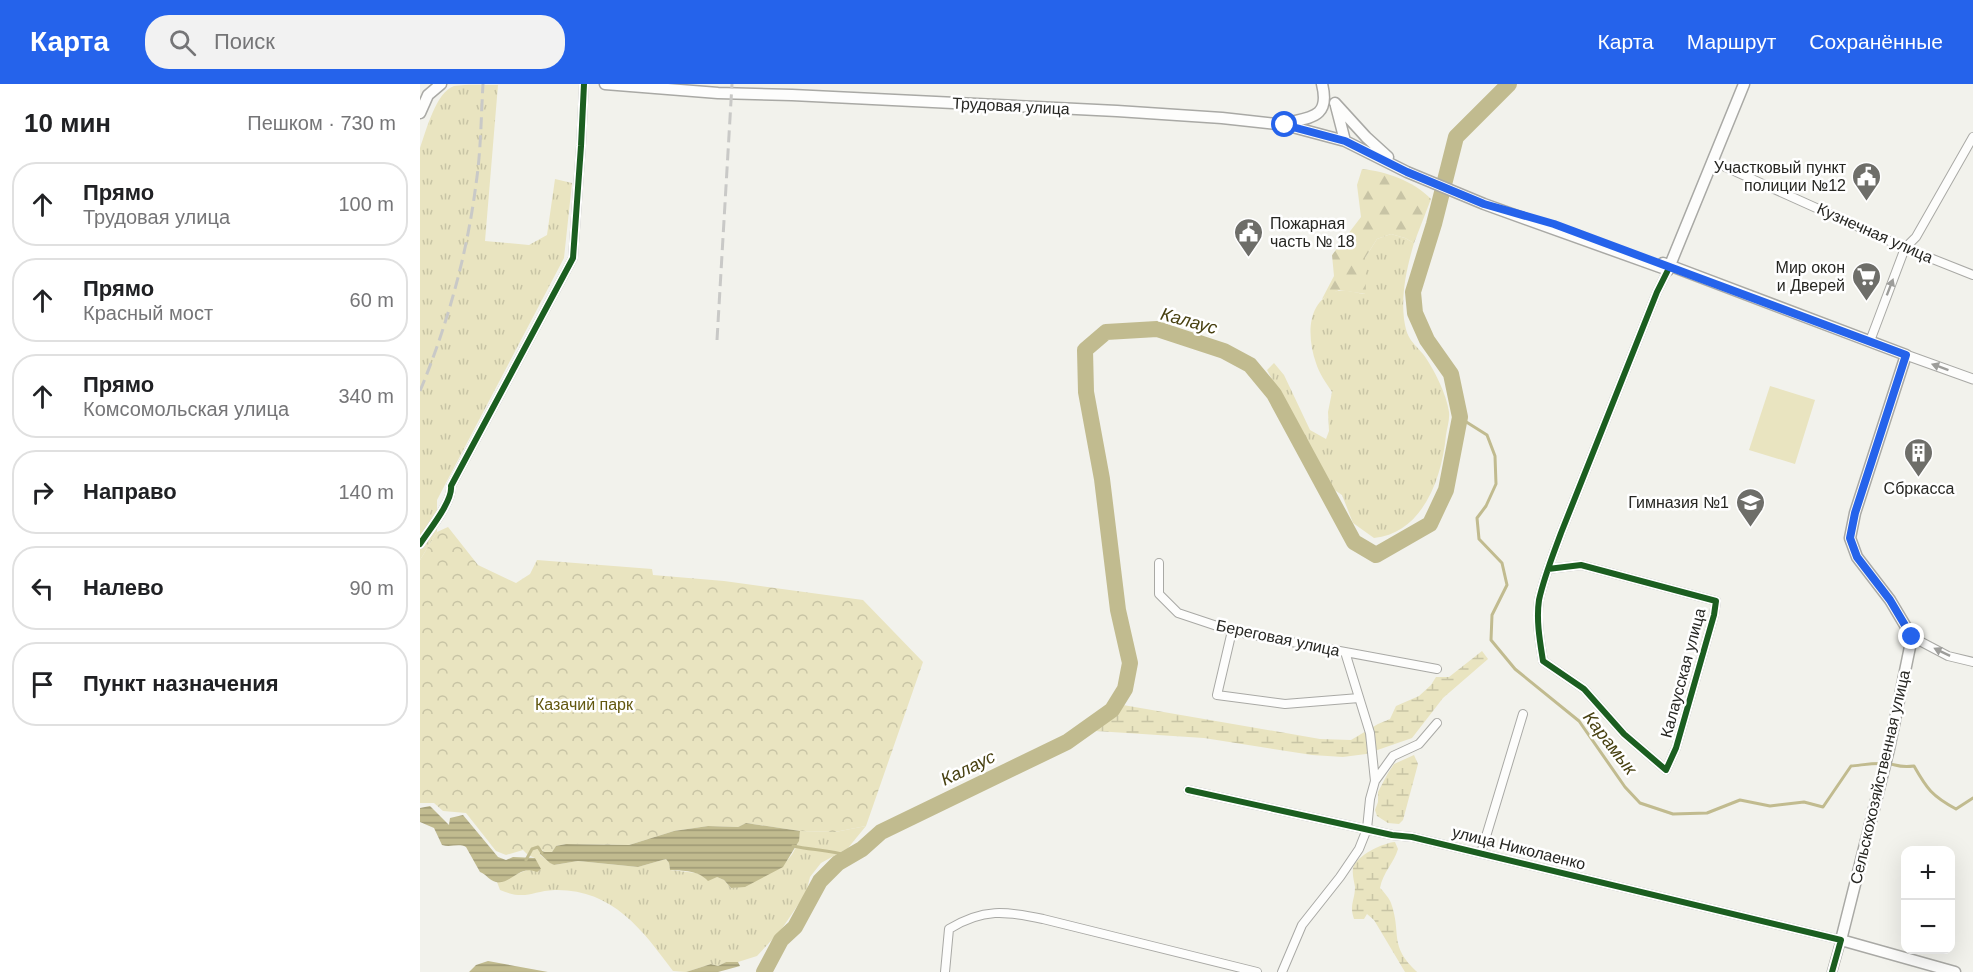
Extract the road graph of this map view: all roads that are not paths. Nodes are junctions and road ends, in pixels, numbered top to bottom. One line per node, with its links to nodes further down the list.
1 (441, 84): 7 (main road)
2 (584, 84): 19 (street)
3 (605, 84): 8 (main road, Трудовая улица)
4 (1324, 84): 6 (main road); 8 (main road)
5 (1744, 84): 11 (main road, Калаусская улица)
6 (1335, 103): 10 (main road); 12 (main road)
7 (420, 113)
8 (1278, 125): 10 (main road, Трудовая улица)
9 (1973, 137): 13 (street)
10 (1345, 141): 12 (main road, Трудовая улица)
11 (1712, 160): 13 (street, Кузнечная улица); 14 (main road, Калаусская улица)
12 (1407, 172): 14 (main road)
13 (1905, 248): 15 (street, Кузнечная улица); 16 (street, one-way to 13)
14 (1668, 268): 16 (main road); 21 (street, Калаусская улица)
15 (1973, 275)
16 (1870, 341): 17 (main road)
17 (1906, 355): 18 (street, one-way to 17); 23 (main road)
18 (1973, 379)
19 (420, 544)
20 (1160, 563): 22 (street, Береговая улица)
21 (1548, 569): 21 (street, Калаусская улица)
22 (1232, 631): 24 (street, Береговая улица); 27 (street)
23 (1912, 637): 25 (street, one-way to 23); 34 (main road, Сельскохозяйственная улица)
24 (1345, 652): 26 (street, Береговая улица); 27 (street)
25 (1973, 662)
26 (1437, 669)
27 (1359, 698): 30 (street)
28 (1523, 714): 33 (street, улица Николаенко)
29 (1437, 723): 30 (street)
30 (1375, 781): 32 (street)
31 (1188, 790): 32 (street, улица Николаенко)
32 (1367, 829): 33 (street, улица Николаенко); 37 (street)
33 (1481, 853): 34 (street, улица Николаенко)
34 (1841, 940): 38 (street, Сельскохозяйственная улица); 39 (main road, улица Николаенко)
35 (945, 972): 36 (street)
36 (1257, 972)
37 (1282, 972)
38 (1832, 972)
39 (1955, 972)

